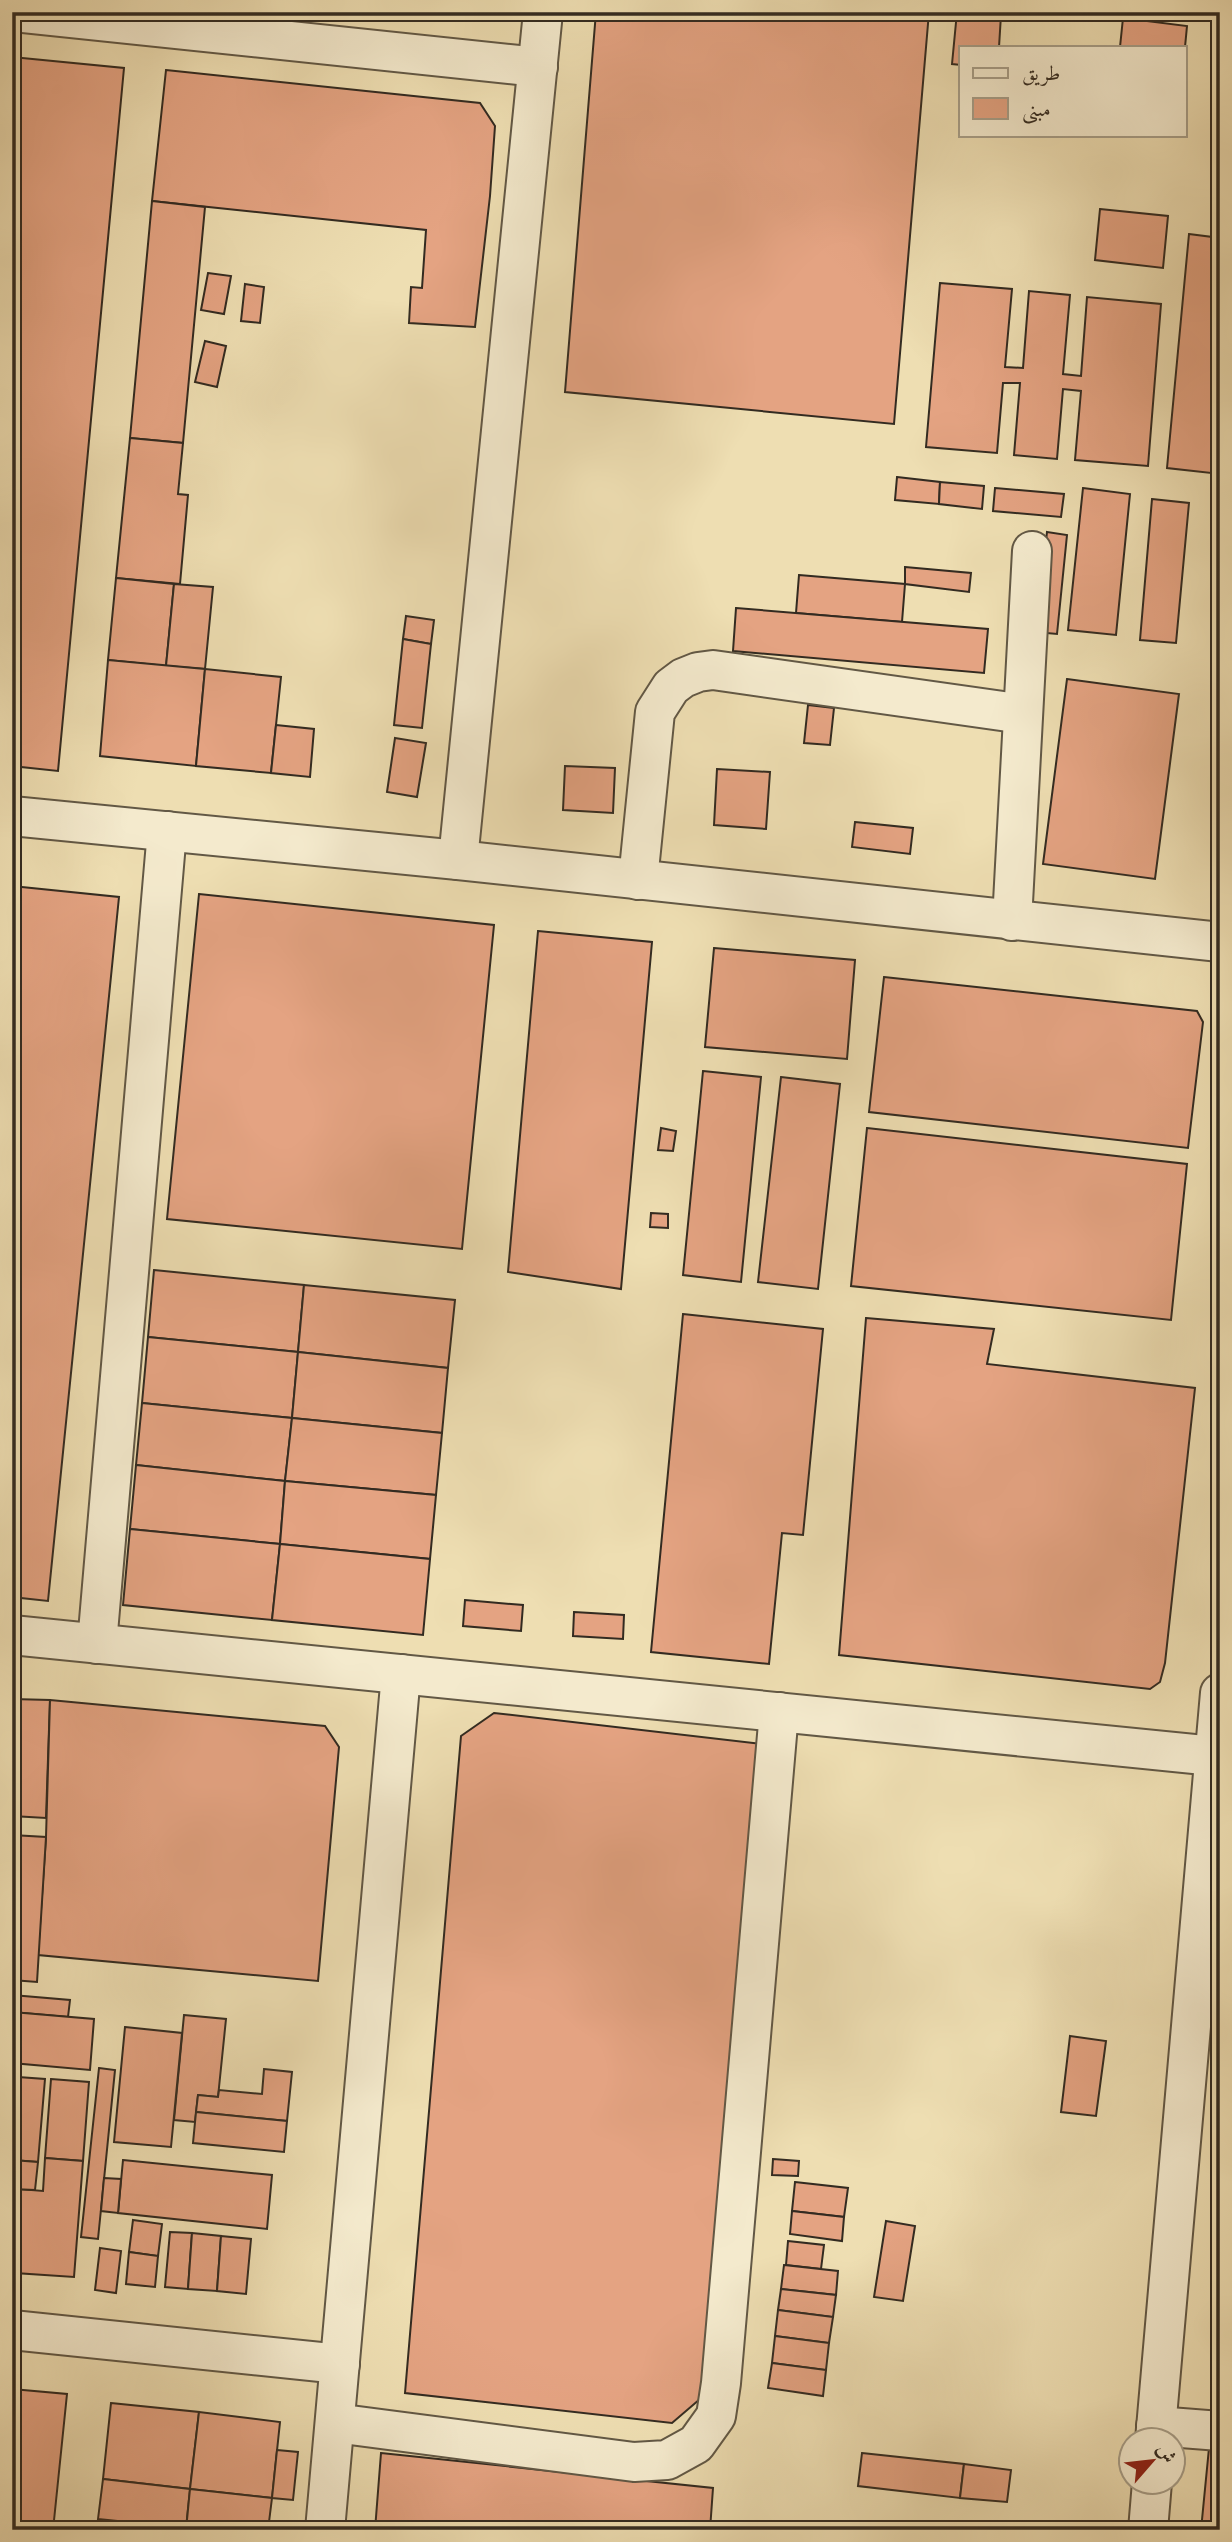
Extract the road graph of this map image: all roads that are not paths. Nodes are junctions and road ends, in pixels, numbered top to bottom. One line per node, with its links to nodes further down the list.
1 (14, 12): 3 (street)
2 (543, 12): 3 (street)
3 (538, 67): 8 (street)
4 (1032, 551): 5 (street)
5 (1023, 714): 9 (street); 10 (street)
6 (12, 816): 7 (street)
7 (167, 831): 8 (street); 13 (street)
8 (458, 860): 9 (street)
9 (638, 880): 10 (street)
10 (1012, 922): 11 (street)
11 (1220, 942)
12 (12, 1635): 13 (street)
13 (97, 1644): 14 (street)
14 (401, 1674): 16 (street); 19 (street)
15 (1220, 1693): 17 (street)
16 (779, 1712): 17 (street); 20 (street)
17 (1214, 1756): 21 (street)
18 (12, 2330): 19 (street)
19 (340, 2364): 20 (street)
20 (335, 2423): 25 (street)
21 (1157, 2426)
22 (1220, 2431): 23 (street)
23 (1186, 2432)
24 (1151, 2496): 26 (street)
25 (325, 2530)
26 (1147, 2530)

